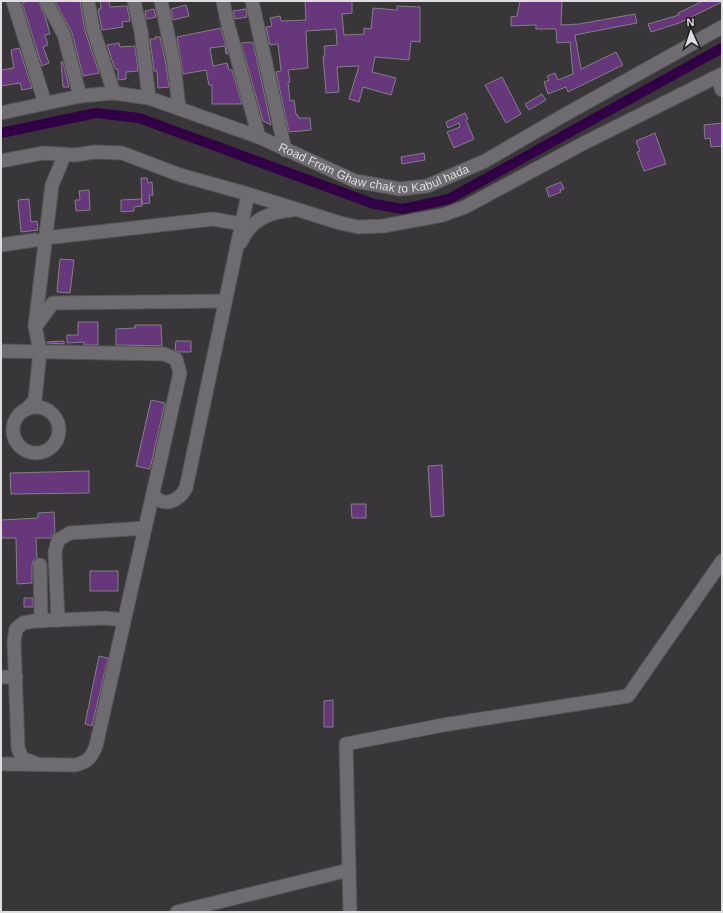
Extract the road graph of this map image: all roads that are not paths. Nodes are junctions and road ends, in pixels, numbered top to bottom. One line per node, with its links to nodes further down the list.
1 (13, 1): 14 (street)
2 (46, 1): 12 (street)
3 (88, 1): 11 (street)
4 (134, 1): 13 (street)
5 (161, 1): 15 (street)
6 (223, 1): 17 (street)
7 (252, 1): 18 (street)
8 (722, 27): 18 (street, Road From Ghaw chak to Kabul hada)
9 (719, 75): 10 (street); 22 (street)
10 (722, 90)
11 (114, 93): 12 (street, Road From Ghaw chak to Kabul hada); 13 (street, Road From Ghaw chak to Kabul hada)
12 (80, 96): 14 (street, Road From Ghaw chak to Kabul hada)
13 (149, 98): 15 (street, Road From Ghaw chak to Kabul hada)
14 (45, 103): 16 (street, Road From Ghaw chak to Kabul hada)
15 (179, 108): 17 (street, Road From Ghaw chak to Kabul hada)
16 (1, 114)
17 (259, 137): 18 (street, Road From Ghaw chak to Kabul hada)
18 (285, 150)
19 (65, 154): 20 (street); 21 (street); 24 (street)
20 (1, 161)
21 (248, 194): 22 (street); 23 (street)
22 (295, 210): 26 (street)
23 (242, 224): 24 (street); 26 (street)
24 (40, 239): 25 (street); 28 (street)
25 (1, 245)
26 (235, 256): 27 (street)
27 (225, 301): 28 (street); 32 (street)
28 (35, 326): 30 (street)
29 (1, 351): 30 (street)
30 (40, 351): 31 (street); 32 (street)
31 (36, 406)
32 (153, 495): 33 (street)
33 (145, 528): 36 (street); 39 (street)
34 (722, 561): 46 (street)
35 (40, 565): 37 (street)
36 (57, 595): 37 (street); 38 (street)
37 (40, 598): 40 (street)
38 (58, 620): 39 (street); 40 (street)
39 (124, 620): 45 (street)
40 (41, 621): 42 (street)
41 (1, 677): 42 (street)
42 (16, 677): 43 (street)
43 (18, 748): 44 (street); 45 (street)
44 (3, 764): 45 (street)
45 (41, 765)
46 (349, 870): 47 (street); 48 (street)
47 (177, 912)
48 (350, 912)

